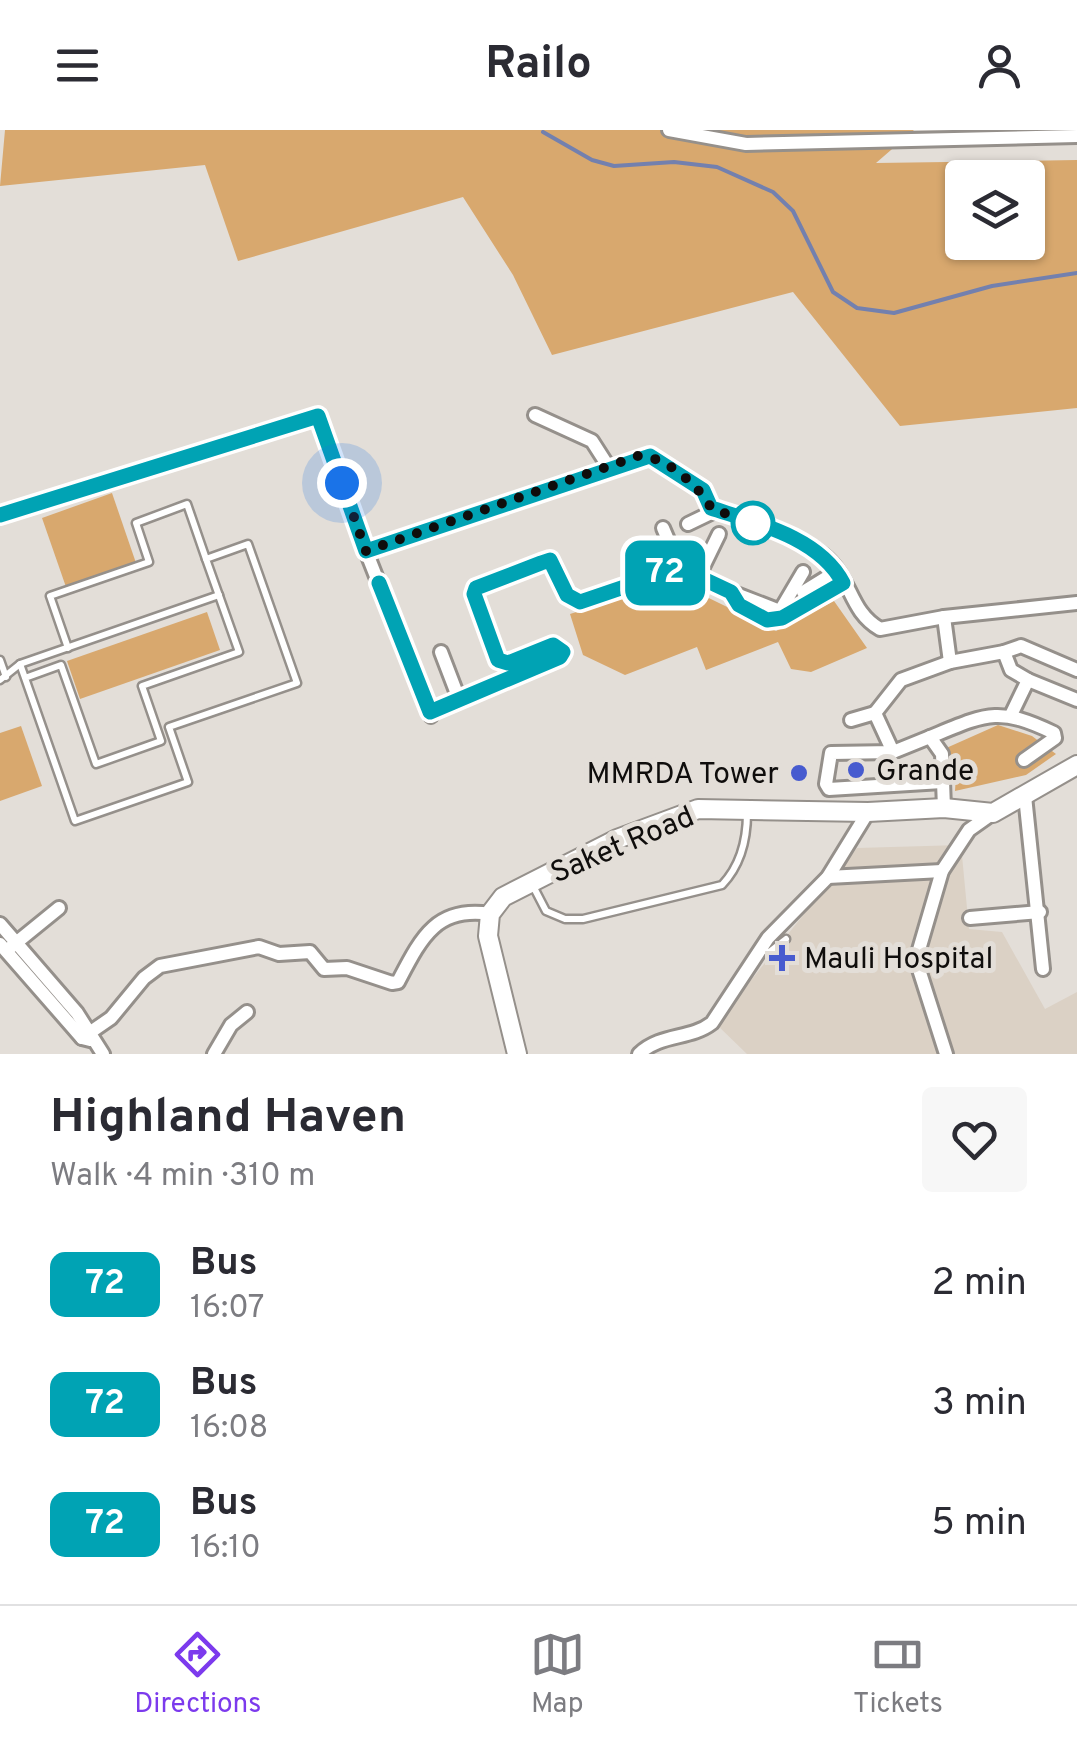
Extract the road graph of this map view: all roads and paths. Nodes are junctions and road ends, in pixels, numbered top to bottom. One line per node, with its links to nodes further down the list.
1 (670, 130): 2 (street)
2 (1077, 136)
3 (536, 415): 4 (street)
4 (608, 466): 5 (street); 10 (street)
5 (717, 510): 7 (street); 15 (street)
6 (0, 515): 10 (street)
7 (688, 524)
8 (664, 528): 12 (street)
9 (719, 534): 14 (street)
10 (366, 551): 31 (street)
11 (206, 559): 18 (lane); 21 (lane); 28 (lane)
12 (680, 568): 14 (street); 31 (street)
13 (803, 572): 16 (street)
14 (699, 575): 16 (street)
15 (840, 577): 16 (street); 17 (street); 20 (street)
16 (731, 592)
17 (803, 592)
18 (219, 595): 21 (lane); 28 (lane)
19 (1077, 603): 20 (street)
20 (944, 618): 25 (street)
21 (68, 648): 26 (lane)
22 (441, 652): 31 (street)
23 (1004, 652): 25 (street); 27 (street); 30 (street)
24 (0, 660): 29 (lane)
25 (950, 662): 33 (street)
26 (20, 664): 28 (lane); 29 (lane)
27 (1077, 670)
28 (24, 678)
29 (3, 679)
30 (1028, 680): 32 (street); 34 (street)
31 (458, 699)
32 (1077, 700)
33 (875, 713): 35 (street); 37 (street)
34 (1012, 713): 36 (street); 38 (street)
35 (851, 720)
36 (930, 737): 37 (street); 40 (street)
37 (892, 752): 40 (street)
38 (1024, 760)
39 (1077, 765): 41 (main road)
40 (942, 782): 43 (street)
41 (1026, 796): 45 (main road); 50 (street)
42 (746, 807): 44 (main road, Saket Road); 48 (main road, Saket Road); 48 (lane)
43 (944, 808): 44 (main road, Saket Road); 45 (main road, Saket Road)
44 (868, 812): 47 (street)
45 (993, 812): 46 (street)
46 (942, 871): 47 (street); 64 (street)
47 (828, 878): 56 (street)
48 (532, 882): 51 (main road, Saket Road)
49 (59, 908): 55 (street)
50 (1040, 912): 52 (street); 57 (street)
51 (490, 914): 59 (street); 62 (main road)
52 (970, 918)
53 (0, 924): 55 (street)
54 (786, 939): 56 (lane)
55 (7, 946): 59 (street)
56 (766, 950): 63 (street)
57 (1044, 969)
58 (247, 1012): 61 (street)
59 (88, 1036): 60 (street)
60 (103, 1054)
61 (214, 1054)
62 (516, 1054)
63 (640, 1054)
64 (946, 1054)

